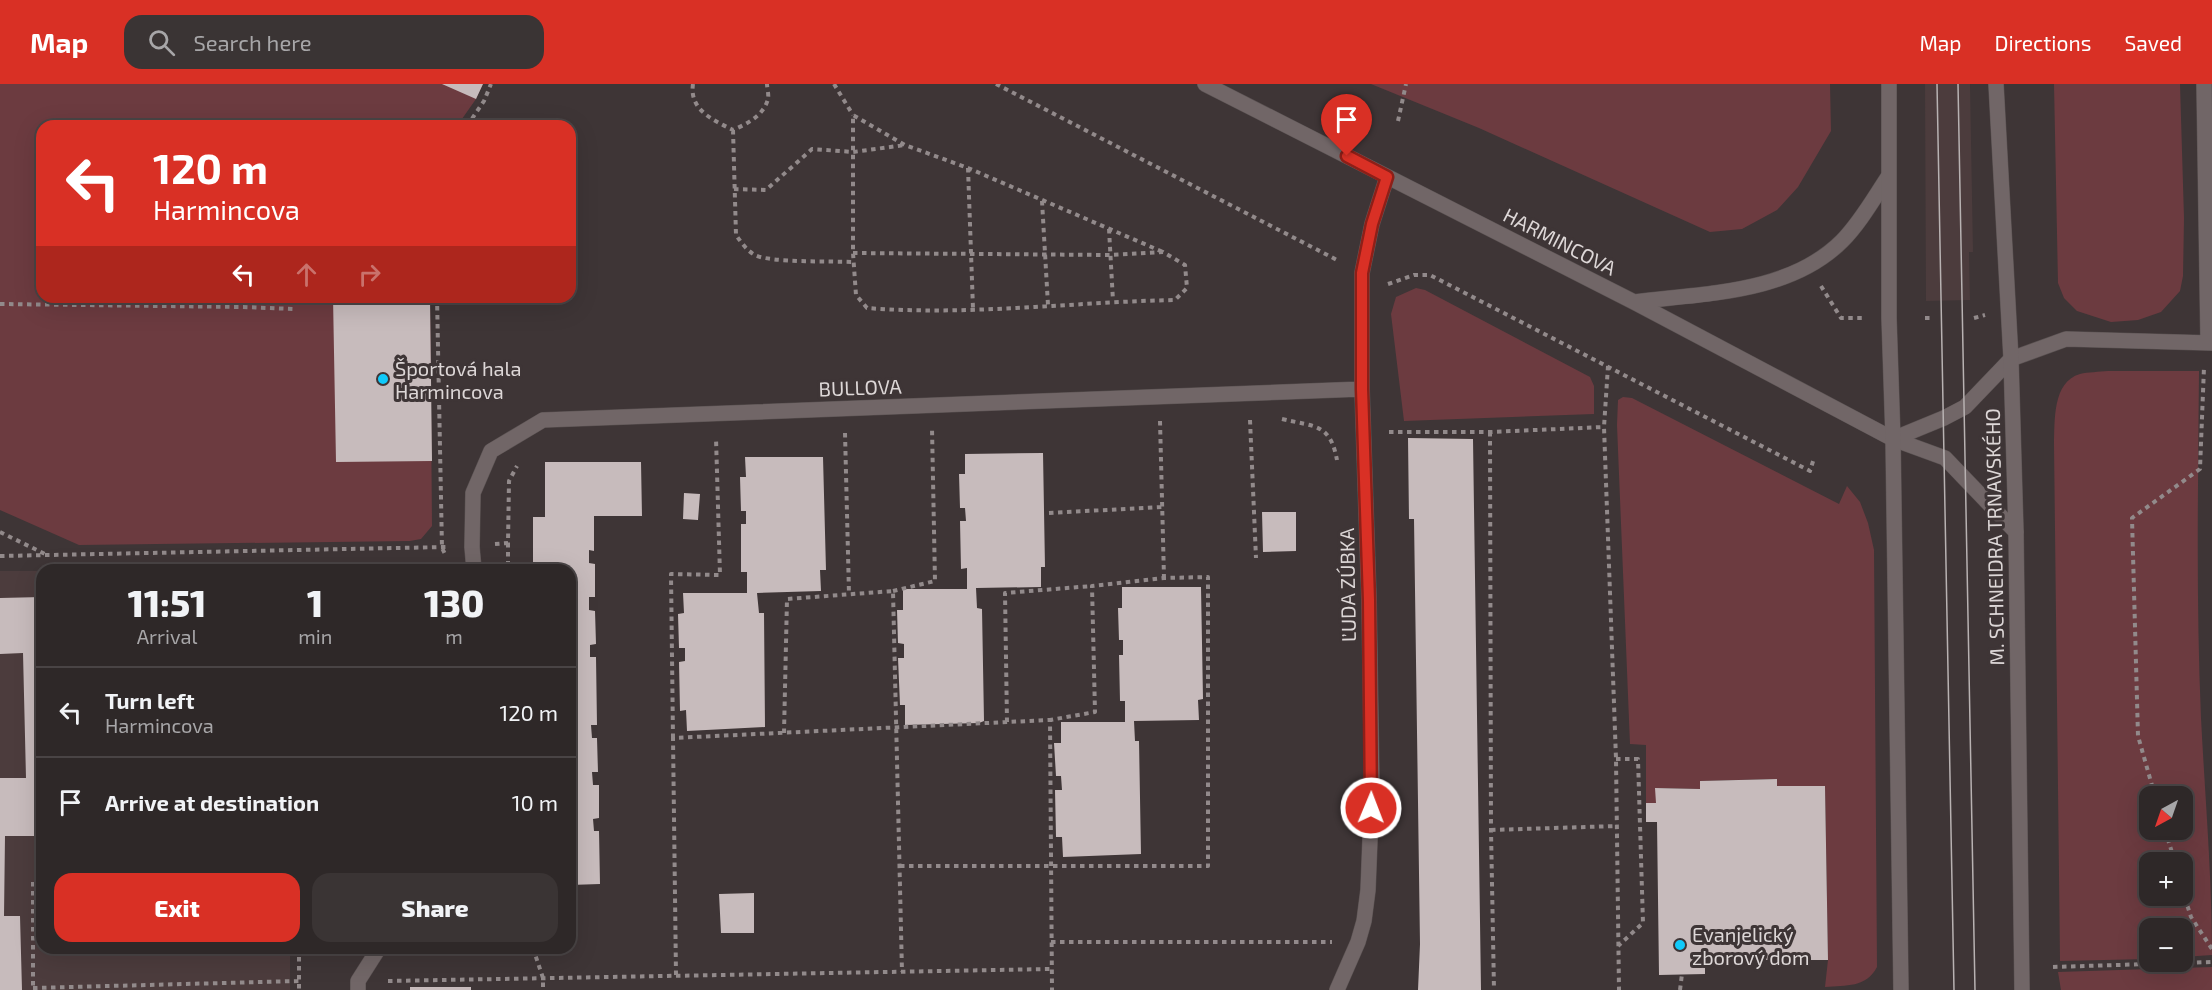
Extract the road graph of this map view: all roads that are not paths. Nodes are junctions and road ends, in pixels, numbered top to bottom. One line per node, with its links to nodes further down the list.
1 (1205, 84): 5 (street, HARMINCOVA)
2 (1889, 84): 6 (street)
3 (1996, 84): 9 (street, M. SCHNEIDRA TRNAVSKÉHO)
4 (2204, 84): 8 (street)
5 (1387, 177): 7 (street, HARMINCOVA); 10 (street, ĽUDA ZÚBKA)
6 (1888, 177): 7 (street); 11 (street)
7 (1634, 302): 11 (street, HARMINCOVA)
8 (2210, 343): 9 (street)
9 (2011, 359): 11 (street); 12 (street, M. SCHNEIDRA TRNAVSKÉHO)
10 (1362, 389): 13 (street, BULLOVA); 16 (street, ĽUDA ZÚBKA)
11 (1893, 439): 12 (street, HARMINCOVA); 17 (street)
12 (2016, 532): 18 (street, M. SCHNEIDRA TRNAVSKÉHO)
13 (473, 564)
14 (377, 954): 15 (street)
15 (358, 986)
16 (1337, 990)
17 (1901, 990)
18 (2022, 990)

